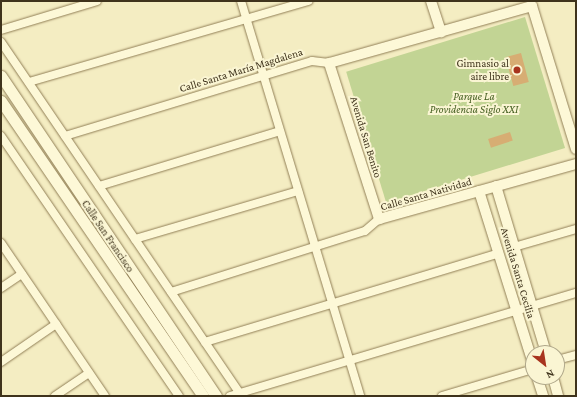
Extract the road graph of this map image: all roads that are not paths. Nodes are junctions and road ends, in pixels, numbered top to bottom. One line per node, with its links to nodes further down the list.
1 (97, 1): 7 (street)
2 (241, 1): 6 (street)
3 (308, 1): 6 (street)
4 (432, 1): 8 (street)
5 (535, 4): 8 (street, Calle Santa María Magdalena); 18 (street)
6 (247, 19): 12 (street); 13 (street)
7 (1, 30)
8 (441, 32): 10 (street, Calle Santa María Magdalena)
9 (1, 42): 13 (street)
10 (329, 63): 12 (street, Calle Santa María Magdalena); 24 (street, Avenida San Benito)
11 (1, 76): 55 (main road, Calle San Francisco)
12 (264, 76): 15 (street); 17 (street, Calle Santa María Magdalena)
13 (28, 82): 17 (street)
14 (1, 101): 54 (main road, Calle San Francisco)
15 (280, 131): 20 (street); 22 (street)
16 (1, 136): 53 (street)
17 (65, 136): 20 (street)
18 (576, 149)
19 (576, 164): 21 (street, Calle Santa Natividad)
20 (99, 186): 26 (street)
21 (496, 186): 23 (street, Calle Santa Natividad); 29 (street, Avenida Santa Cecilia)
22 (298, 191): 26 (street); 28 (street)
23 (479, 191): 24 (street, Calle Santa Natividad); 30 (street, Avenida Santa Cecilia)
24 (379, 219): 28 (street, Calle Santa Natividad)
25 (576, 229): 29 (street)
26 (135, 240): 33 (street)
27 (1, 243): 31 (street)
28 (315, 247): 33 (street, Calle Santa Natividad); 35 (street)
29 (514, 247): 36 (street, Avenida Santa Cecilia)
30 (499, 253): 35 (street); 37 (street, Avenida Santa Cecilia)
31 (22, 274): 32 (street); 38 (street)
32 (1, 288)
33 (171, 292): 39 (street)
34 (576, 293): 36 (street)
35 (332, 304): 39 (street); 44 (street)
36 (531, 306): 37 (street); 41 (street, Avenida Santa Cecilia)
37 (517, 311): 40 (street, Avenida Santa Cecilia); 44 (street)
38 (56, 324): 45 (street); 47 (street)
39 (205, 342): 50 (street)
40 (527, 345)
41 (543, 345)
42 (576, 355): 43 (street)
43 (565, 358)
44 (349, 361): 50 (street); 57 (street)
45 (1, 362)
46 (525, 371): 58 (street)
47 (89, 373): 51 (street); 52 (street)
48 (540, 385): 59 (street)
49 (555, 385): 60 (street)
50 (241, 395): 56 (street)
51 (55, 396)
52 (105, 396)
53 (179, 396)
54 (203, 396)
55 (216, 396)
56 (230, 396)
57 (360, 396)
58 (442, 396)
59 (543, 396)
60 (558, 396)

